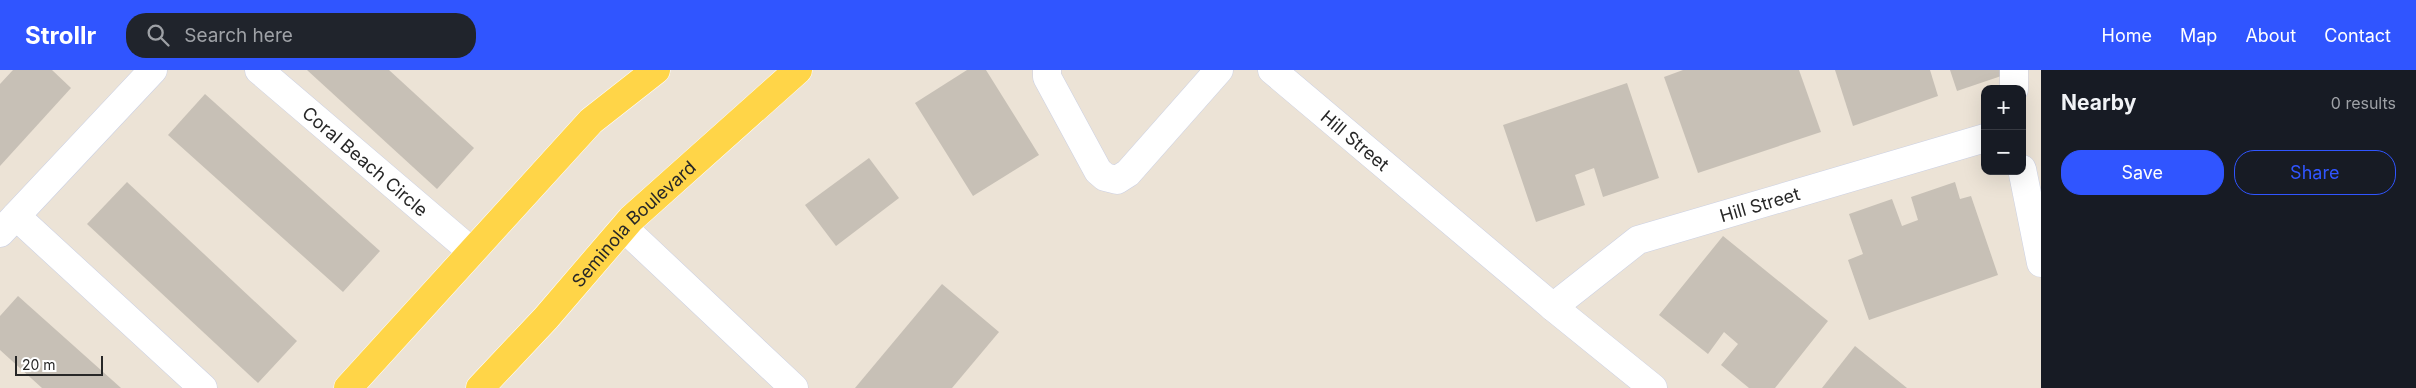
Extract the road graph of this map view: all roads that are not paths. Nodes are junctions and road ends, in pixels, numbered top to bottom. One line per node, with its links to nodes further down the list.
1 (153, 70): 12 (street)
2 (259, 70): 14 (street, Coral Beach Circle)
3 (656, 70): 14 (main road)
4 (798, 70): 13 (main road, Seminola Boulevard)
5 (1047, 70): 6 (street)
6 (1219, 70)
7 (1272, 70): 16 (street, Hill Street)
8 (2014, 70): 9 (street)
9 (2014, 85)
10 (1981, 139): 16 (street, Hill Street)
11 (2023, 175): 15 (street)
12 (8, 224): 17 (street)
13 (624, 228): 19 (main road, Seminola Boulevard); 20 (street)
14 (471, 251): 18 (main road)
15 (2041, 263)
16 (1553, 307): 21 (street, Hill Street)
17 (203, 388)
18 (348, 388)
19 (480, 388)
20 (794, 388)
21 (1653, 388)

